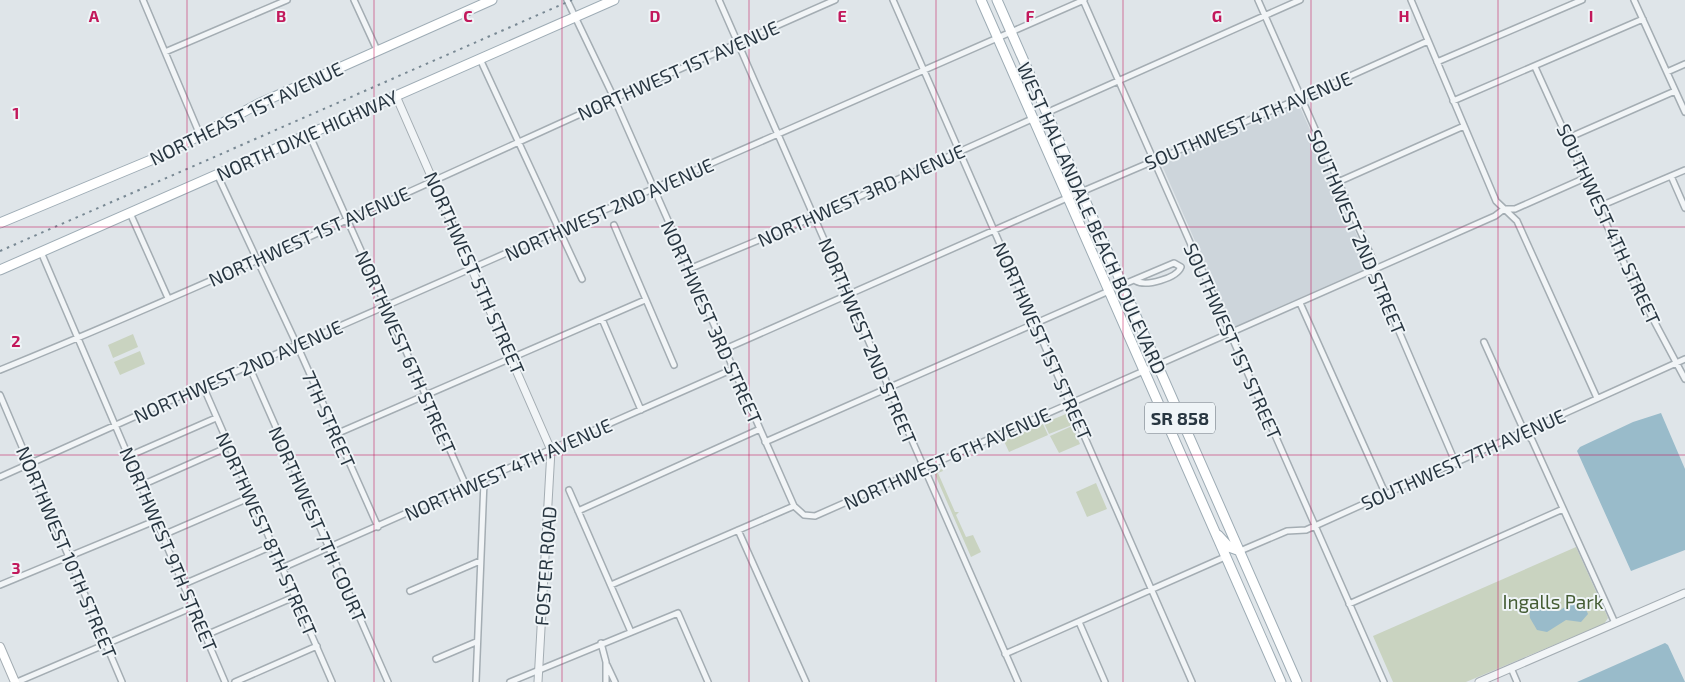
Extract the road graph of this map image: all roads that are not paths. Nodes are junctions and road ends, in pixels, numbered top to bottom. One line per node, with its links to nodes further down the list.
1 (143, 0): 26 (street)
2 (287, 0): 26 (street)
3 (354, 0): 25 (street)
4 (492, 0): 25 (main road, NORTHEAST 1ST AVENUE)
5 (566, 0): 19 (street, NORTHWEST 3RD STREET)
6 (614, 0): 19 (main road, NORTH DIXIE HIGHWAY)
7 (718, 0): 24 (street, NORTHWEST 2ND STREET)
8 (835, 0): 24 (street, NORTHWEST 1ST AVENUE)
9 (893, 0): 31 (street, NORTHWEST 1ST STREET)
10 (981, 0): 22 (main road, WEST HALLANDALE BEACH BOULEVARD / SR 858)
11 (997, 0): 21 (main road, WEST HALLANDALE BEACH BOULEVARD / SR 858)
12 (1084, 0): 21 (street, NORTHWEST 2ND AVENUE); 33 (street, SOUTHWEST 1ST STREET)
13 (1258, 0): 18 (street, SOUTHWEST 2ND STREET)
14 (1300, 0): 18 (street)
15 (1411, 0): 23 (street)
16 (1582, 0): 28 (street)
17 (1634, 0): 20 (street)
18 (1265, 15): 33 (street); 37 (street, SOUTHWEST 2ND STREET)
19 (576, 17): 27 (main road, NORTH DIXIE HIGHWAY); 36 (street, NORTHWEST 3RD STREET)
20 (1643, 19): 30 (street); 32 (street)
21 (1011, 33): 22 (street, NORTHWEST 2ND AVENUE); 40 (main road, WEST HALLANDALE BEACH BOULEVARD / SR 858)
22 (998, 38): 31 (street, NORTHWEST 2ND AVENUE); 41 (main road, WEST HALLANDALE BEACH BOULEVARD / SR 858)
23 (1428, 41): 28 (street); 37 (street, SOUTHWEST 4TH AVENUE)
24 (737, 43): 36 (street, NORTHWEST 1ST AVENUE); 45 (street, NORTHWEST 2ND STREET)
25 (377, 50): 44 (main road, NORTHEAST 1ST AVENUE)
26 (165, 52): 44 (street)
27 (480, 59): 35 (main road, NORTH DIXIE HIGHWAY); 47 (street)
28 (1437, 62): 38 (street)
29 (1685, 64): 32 (street)
30 (1535, 67): 38 (street); 46 (street, SOUTHWEST 4TH STREET)
31 (924, 70): 45 (street, NORTHWEST 2ND AVENUE); 48 (street, NORTHWEST 1ST STREET)
32 (1667, 72): 34 (street)
33 (1119, 81): 40 (street); 49 (street, SOUTHWEST 1ST STREET)
34 (1675, 91): 39 (street); 46 (street)
35 (396, 96): 43 (main road, NORTH DIXIE HIGHWAY); 54 (street, NORTHWEST 5TH STREET)
36 (614, 98): 47 (street, NORTHWEST 1ST AVENUE); 56 (street, NORTHWEST 3RD STREET)
37 (1301, 98): 49 (street, SOUTHWEST 4TH AVENUE); 55 (street, SOUTHWEST 2ND STREET)
38 (1453, 101): 42 (street)
39 (1685, 112)
40 (1045, 113): 57 (main road, WEST HALLANDALE BEACH BOULEVARD / SR 858)
41 (1032, 119): 48 (street, NORTHWEST 3RD AVENUE); 58 (main road, WEST HALLANDALE BEACH BOULEVARD / SR 858)
42 (1464, 126): 55 (street); 61 (street)
43 (309, 134): 51 (main road, NORTH DIXIE HIGHWAY); 64 (street, NORTHWEST 6TH STREET)
44 (200, 135): 65 (main road, NORTHEAST 1ST AVENUE)
45 (778, 135): 56 (street, NORTHWEST 2ND AVENUE); 63 (street, NORTHWEST 2ND STREET)
46 (1568, 138): 53 (street, SOUTHWEST 4TH STREET)
47 (520, 144): 54 (street, NORTHWEST 1ST AVENUE); 67 (street)
48 (959, 151): 63 (street, NORTHWEST 3RD AVENUE); 68 (street, NORTHWEST 1ST STREET)
49 (1154, 160): 57 (street, SOUTHWEST 4TH AVENUE); 86 (street, SOUTHWEST 1ST STREET)
50 (1685, 170): 52 (street)
51 (217, 174): 62 (main road, NORTH DIXIE HIGHWAY); 70 (street, 7TH STREET)
52 (1671, 176): 59 (street); 60 (street)
53 (1585, 178): 59 (street, SOUTHWEST 4TH STREET); 61 (street, NORTHWEST 6TH AVENUE)
54 (434, 181): 64 (street, NORTHWEST 1ST AVENUE); 71 (street, NORTHWEST 5TH STREET)
55 (1338, 182): 74 (street, SOUTHWEST 2ND STREET)
56 (654, 189): 67 (street, NORTHWEST 2ND AVENUE); 72 (street, NORTHWEST 3RD STREET)
57 (1080, 193): 58 (street, SOUTHWEST 4TH AVENUE); 77 (main road, WEST HALLANDALE BEACH BOULEVARD / SR 858)
58 (1068, 198): 68 (street); 78 (main road, WEST HALLANDALE BEACH BOULEVARD / SR 858)
59 (1598, 207): 93 (street, SOUTHWEST 4TH STREET)
60 (1685, 208)
61 (1504, 209): 74 (street, NORTHWEST 6TH AVENUE); 105 (street)
62 (130, 213): 69 (main road, NORTH DIXIE HIGHWAY); 80 (street)
63 (814, 217): 72 (street, NORTHWEST 3RD AVENUE); 79 (street, NORTHWEST 2ND STREET)
64 (347, 220): 70 (street, NORTHWEST 1ST AVENUE); 83 (street, NORTHWEST 6TH STREET)
65 (0, 223)
66 (614, 225): 81 (street)
67 (560, 230): 71 (street, NORTHWEST 2ND AVENUE); 75 (street)
68 (994, 231): 79 (street); 85 (street, NORTHWEST 1ST STREET)
69 (41, 252): 73 (main road, NORTH DIXIE HIGHWAY); 87 (street, NORTHWEST 9TH STREET)
70 (256, 260): 80 (street, NORTHWEST 1ST AVENUE); 89 (street, 7TH STREET)
71 (473, 268): 83 (street, NORTHWEST 2ND AVENUE); 91 (street, NORTHWEST 5TH STREET)
72 (689, 269): 90 (street, NORTHWEST 3RD STREET)
73 (0, 270)
74 (1373, 271): 82 (street, NORTHWEST 6TH AVENUE); 118 (street, SOUTHWEST 2ND STREET)
75 (582, 279)
76 (1136, 280): 76 (street); 77 (street)
77 (1122, 285): 96 (main road, WEST HALLANDALE BEACH BOULEVARD / SR 858)
78 (1109, 291): 85 (street); 99 (main road, WEST HALLANDALE BEACH BOULEVARD / SR 858)
79 (848, 295): 90 (street); 102 (street, NORTHWEST 2ND STREET)
80 (168, 298): 87 (street, NORTHWEST 1ST AVENUE)
81 (645, 300): 84 (street); 94 (street)
82 (1300, 303): 86 (street, NORTHWEST 6TH AVENUE); 125 (street)
83 (386, 306): 89 (street, NORTHWEST 2ND AVENUE); 104 (street, NORTHWEST 6TH STREET)
84 (602, 319): 91 (street); 107 (street)
85 (1035, 324): 102 (street); 106 (street, NORTHWEST 1ST STREET)
86 (1230, 334): 96 (street, NORTHWEST 6TH AVENUE); 132 (street, SOUTHWEST 1ST STREET)
87 (79, 338): 98 (street, NORTHWEST 1ST AVENUE); 109 (street, NORTHWEST 9TH STREET)
88 (1484, 342): 111 (street)
89 (297, 346): 95 (street, NORTHWEST 2ND AVENUE); 112 (street, 7TH STREET)
90 (725, 349): 97 (street, NORTHWEST 3RD STREET)
91 (512, 356): 104 (street); 115 (street, NORTHWEST 5TH STREET)
92 (1685, 359): 93 (street, SOUTHWEST 7TH AVENUE)
93 (1678, 362): 100 (street, SOUTHWEST 4TH STREET); 105 (street, SOUTHWEST 7TH AVENUE)
94 (674, 365)
95 (249, 366): 101 (street, NORTHWEST 2ND AVENUE); 138 (street, NORTHWEST 7TH COURT)
96 (1156, 366): 99 (street, NORTHWEST 6TH AVENUE); 139 (main road, WEST HALLANDALE BEACH BOULEVARD / SR 858)
97 (733, 369): 107 (street, NORTHWEST 4TH AVENUE); 110 (street, NORTHWEST 3RD STREET)
98 (0, 370)
99 (1144, 371): 106 (street, NORTHWEST 6TH AVENUE); 135 (main road, WEST HALLANDALE BEACH BOULEVARD / SR 858)
100 (1685, 379)
101 (203, 386): 108 (street, NORTHWEST 8TH STREET); 109 (street, NORTHWEST 2ND AVENUE)
102 (889, 389): 113 (street); 119 (street, NORTHWEST 2ND STREET)
103 (0, 395): 117 (street, NORTHWEST 10TH STREET)
104 (425, 395): 112 (street); 123 (street, NORTHWEST 6TH STREET)
105 (1597, 398): 111 (street, SOUTHWEST 7TH AVENUE)
106 (1070, 404): 119 (street, NORTHWEST 6TH AVENUE); 148 (street, NORTHWEST 1ST STREET)
107 (641, 410): 115 (street, NORTHWEST 4TH AVENUE)
108 (216, 418): 114 (street, NORTHWEST 8TH STREET); 116 (street)
109 (116, 425): 116 (street, NORTHWEST 9TH STREET); 117 (street, NORTHWEST 2ND AVENUE)
110 (760, 429): 113 (street, NORTHWEST 3RD STREET); 129 (street)
111 (1525, 433): 118 (street, SOUTHWEST 7TH AVENUE); 128 (street)
112 (336, 434): 133 (street, 7TH STREET)
113 (765, 442): 127 (street, NORTHWEST 3RD STREET)
114 (228, 447): 122 (street); 126 (street, NORTHWEST 8TH STREET)
115 (551, 450): 121 (street, NORTHWEST 4TH AVENUE); 167 (street, FOSTER ROAD)
116 (129, 456): 122 (street, NORTHWEST 9TH STREET)
117 (29, 464): 120 (street, NORTHWEST 2ND AVENUE); 140 (street, NORTHWEST 10TH STREET)
118 (1456, 464): 125 (street, SOUTHWEST 7TH AVENUE)
119 (924, 468): 130 (street, NORTHWEST 6TH AVENUE); 163 (street, NORTHWEST 2ND STREET)
120 (0, 477)
121 (484, 480): 123 (street, NORTHWEST 4TH AVENUE); 142 (street)
122 (142, 485): 131 (street, NORTHWEST 9TH STREET)
123 (467, 488): 133 (street, NORTHWEST 4TH AVENUE)
124 (569, 490): 129 (street)
125 (1386, 494): 132 (street, SOUTHWEST 7TH AVENUE)
126 (251, 497): 136 (street); 137 (street, NORTHWEST 8TH STREET)
127 (794, 506): 130 (street, NORTHWEST 3RD STREET); 134 (street)
128 (1564, 509): 152 (street); 155 (street)
129 (578, 511): 147 (street)
130 (804, 515)
131 (157, 520): 136 (street, NORTHWEST 9TH STREET); 140 (street)
132 (1315, 526): 139 (street, SOUTHWEST 7TH AVENUE); 152 (street, SOUTHWEST 1ST STREET)
133 (378, 527): 138 (street, NORTHWEST 4TH AVENUE)
134 (738, 530): 147 (street); 181 (street)
135 (1214, 531): 139 (main road); 141 (main road, WEST HALLANDALE BEACH BOULEVARD / SR 858)
136 (163, 535): 145 (street, NORTHWEST 9TH STREET)
137 (272, 546): 143 (street, NORTHWEST 8TH STREET); 145 (street)
138 (329, 548): 143 (street, NORTHWEST 4TH AVENUE); 174 (street, NORTHWEST 7TH COURT)
139 (1240, 551): 144 (main road, WEST HALLANDALE BEACH BOULEVARD / SR 858)
140 (69, 556): 146 (street); 160 (street, NORTHWEST 10TH STREET)
141 (1225, 557): 144 (main road); 148 (street); 185 (main road, WEST HALLANDALE BEACH BOULEVARD / SR 858)
142 (480, 561): 149 (street); 158 (street)
143 (282, 568): 151 (street, NORTHWEST 8TH STREET)
144 (1250, 573): 186 (main road, WEST HALLANDALE BEACH BOULEVARD / SR 858)
145 (184, 584): 153 (street, NORTHWEST 9TH STREET)
146 (0, 585)
147 (611, 585): 156 (street)
148 (1151, 590): 154 (street); 184 (street, NORTHWEST 1ST STREET)
149 (410, 591)
150 (1685, 594): 155 (street)
151 (294, 597): 157 (street); 161 (street, NORTHWEST 8TH STREET)
152 (1349, 604): 187 (street, SOUTHWEST 1ST STREET)
153 (194, 607): 157 (street, NORTHWEST 9TH STREET); 160 (street)
154 (1079, 622): 163 (street); 183 (street)
155 (1615, 623): 166 (street)
156 (631, 632): 159 (street); 180 (street)
157 (206, 635): 171 (street, NORTHWEST 9TH STREET)
158 (476, 642): 164 (street); 175 (street)
159 (601, 643): 165 (street); 167 (street)
160 (106, 645): 169 (street); 170 (street, NORTHWEST 10TH STREET)
161 (317, 646): 172 (street); 173 (street, NORTHWEST 8TH STREET)
162 (0, 647): 169 (main road)
163 (1005, 654): 182 (street, NORTHWEST 2ND STREET)
164 (436, 659)
165 (606, 662): 178 (street); 179 (street)
166 (1511, 668): 168 (street); 189 (street)
167 (539, 670): 176 (street); 177 (street, FOSTER ROAD)
168 (1489, 680): 188 (street)
169 (16, 682)
170 (122, 682)
171 (225, 682)
172 (235, 682)
173 (332, 682)
174 (388, 682)
175 (476, 682)
176 (510, 682)
177 (538, 682)
178 (606, 682)
179 (615, 682)
180 (708, 682)
181 (806, 682)
182 (1018, 682)
183 (1105, 682)
184 (1192, 682)
185 (1281, 682)
186 (1297, 682)
187 (1384, 682)
188 (1479, 682)
189 (1517, 682)

